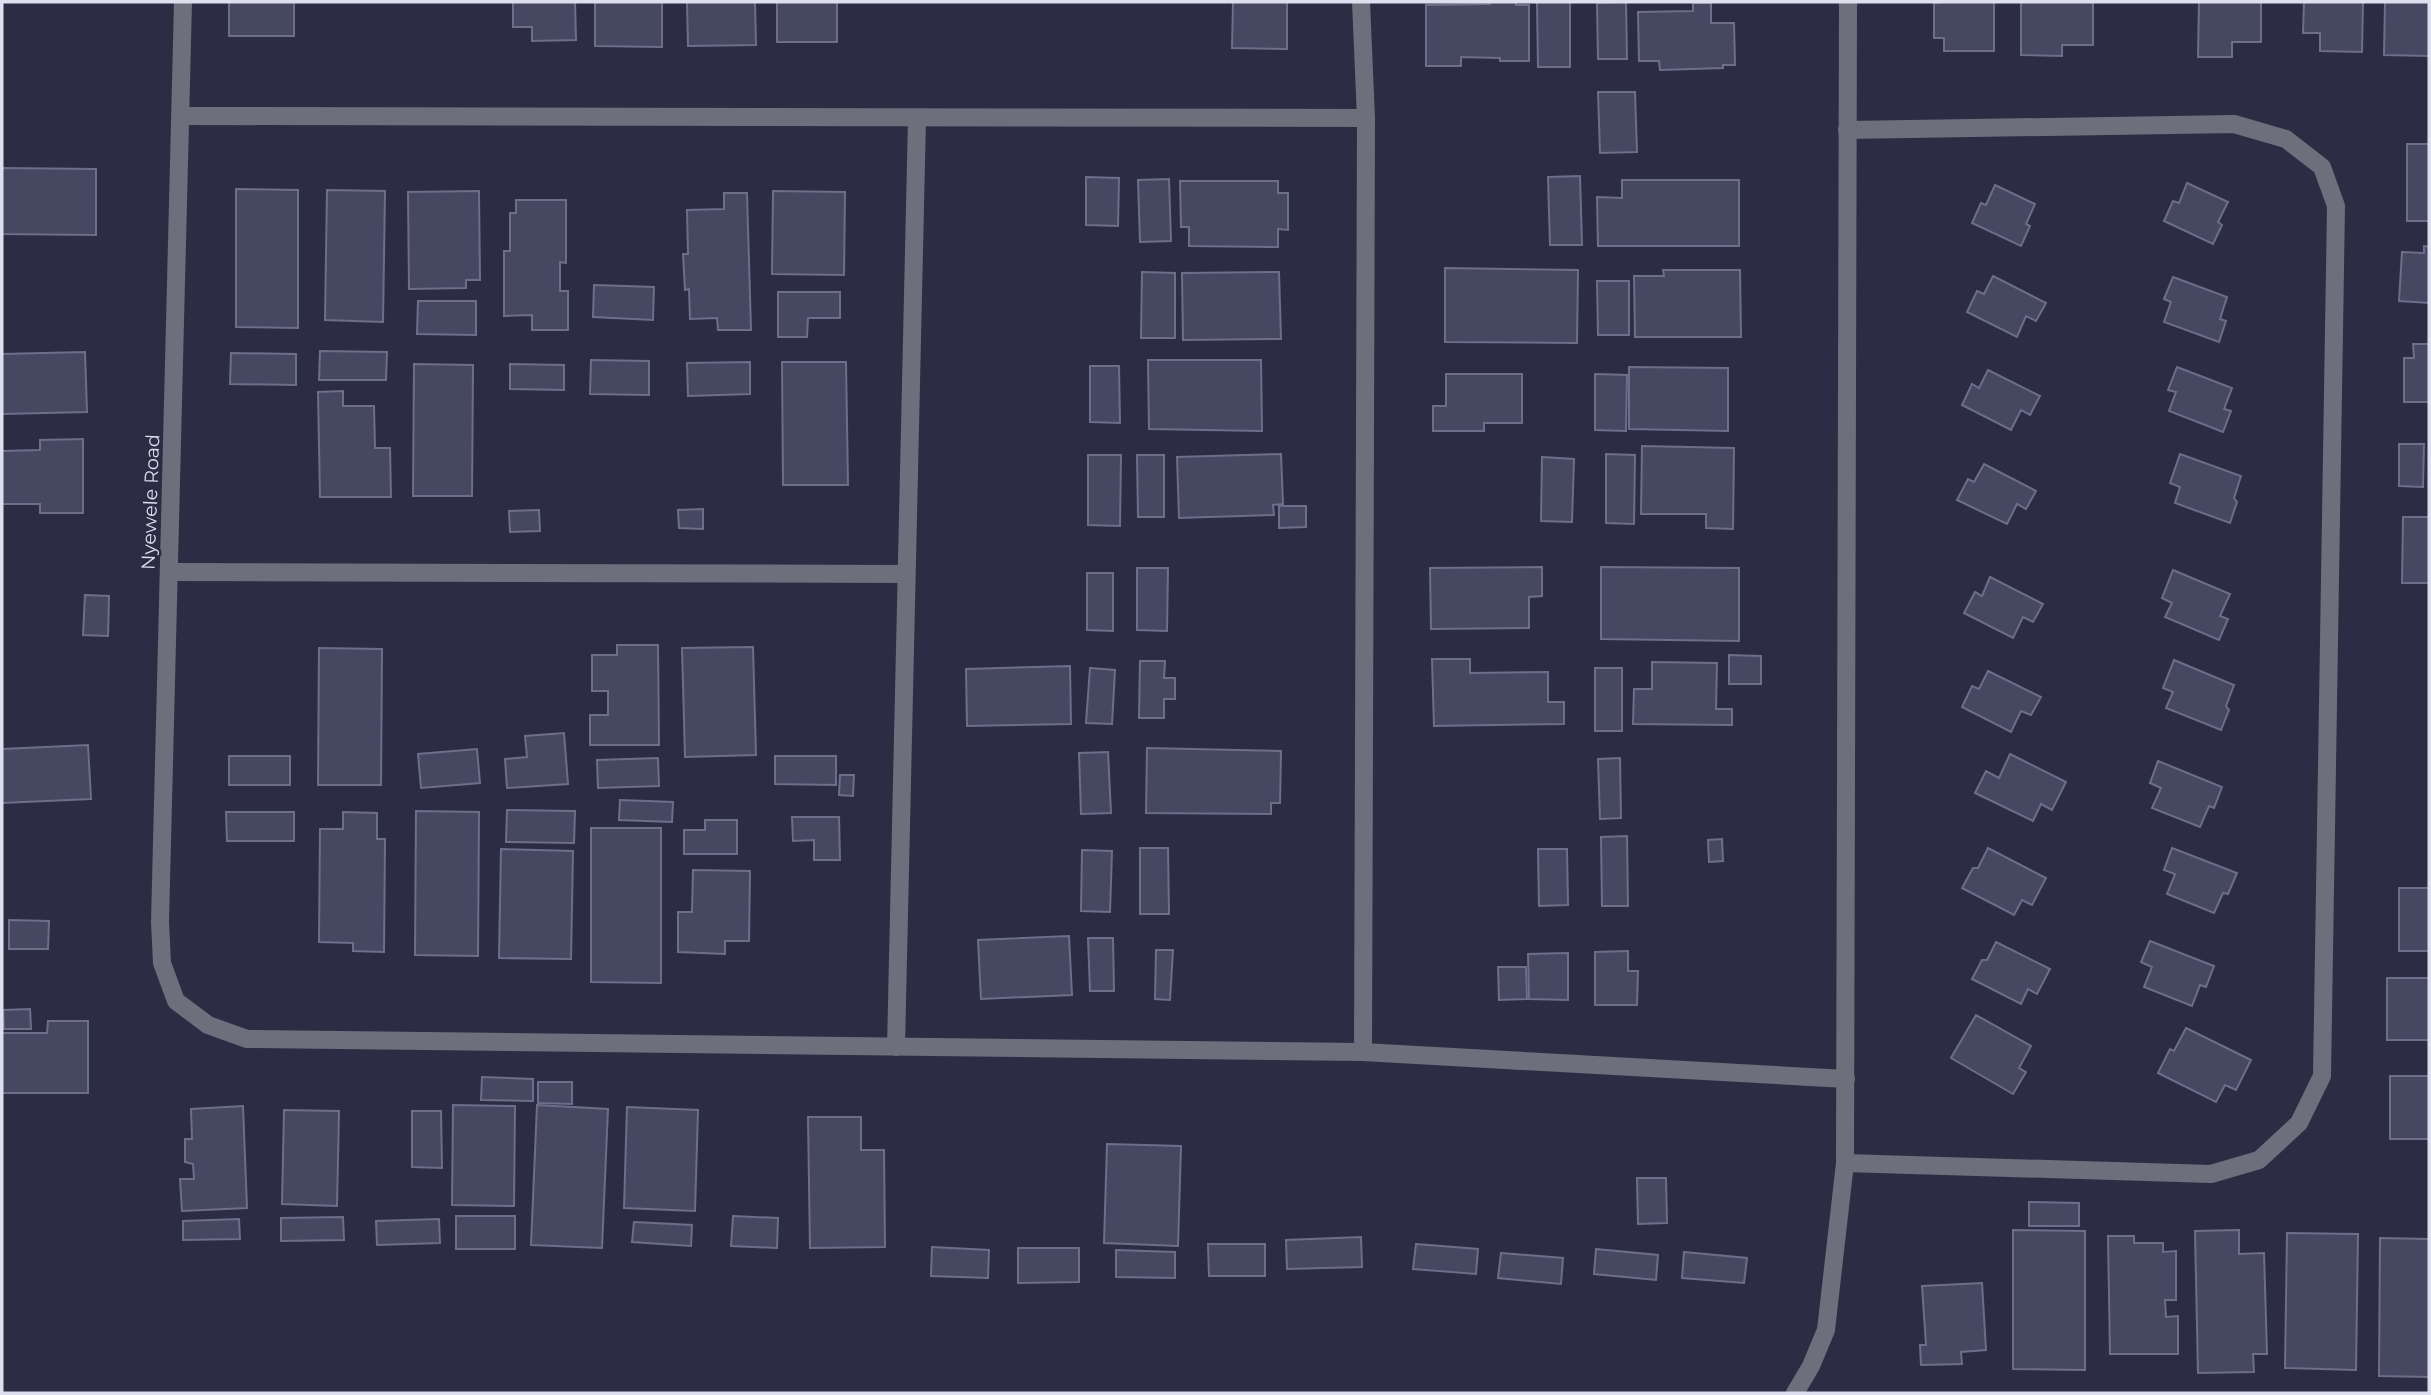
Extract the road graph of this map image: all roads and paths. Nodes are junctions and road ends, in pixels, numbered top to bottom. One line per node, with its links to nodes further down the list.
1 (183, 2): 4 (street, Nyewele Road)
2 (1361, 2): 5 (street)
3 (1847, 2): 7 (street)
4 (182, 116): 6 (street); 8 (street, Nyewele Road)
5 (1366, 117): 6 (street); 11 (street)
6 (917, 118): 9 (street)
7 (1847, 130): 12 (street); 13 (street)
8 (169, 572): 9 (street); 10 (street, Nyewele Road)
9 (905, 574): 10 (street)
10 (895, 1047): 11 (street)
11 (1363, 1052): 12 (street)
12 (1846, 1079): 13 (street)
13 (1845, 1163): 14 (street)
14 (1795, 1393)

